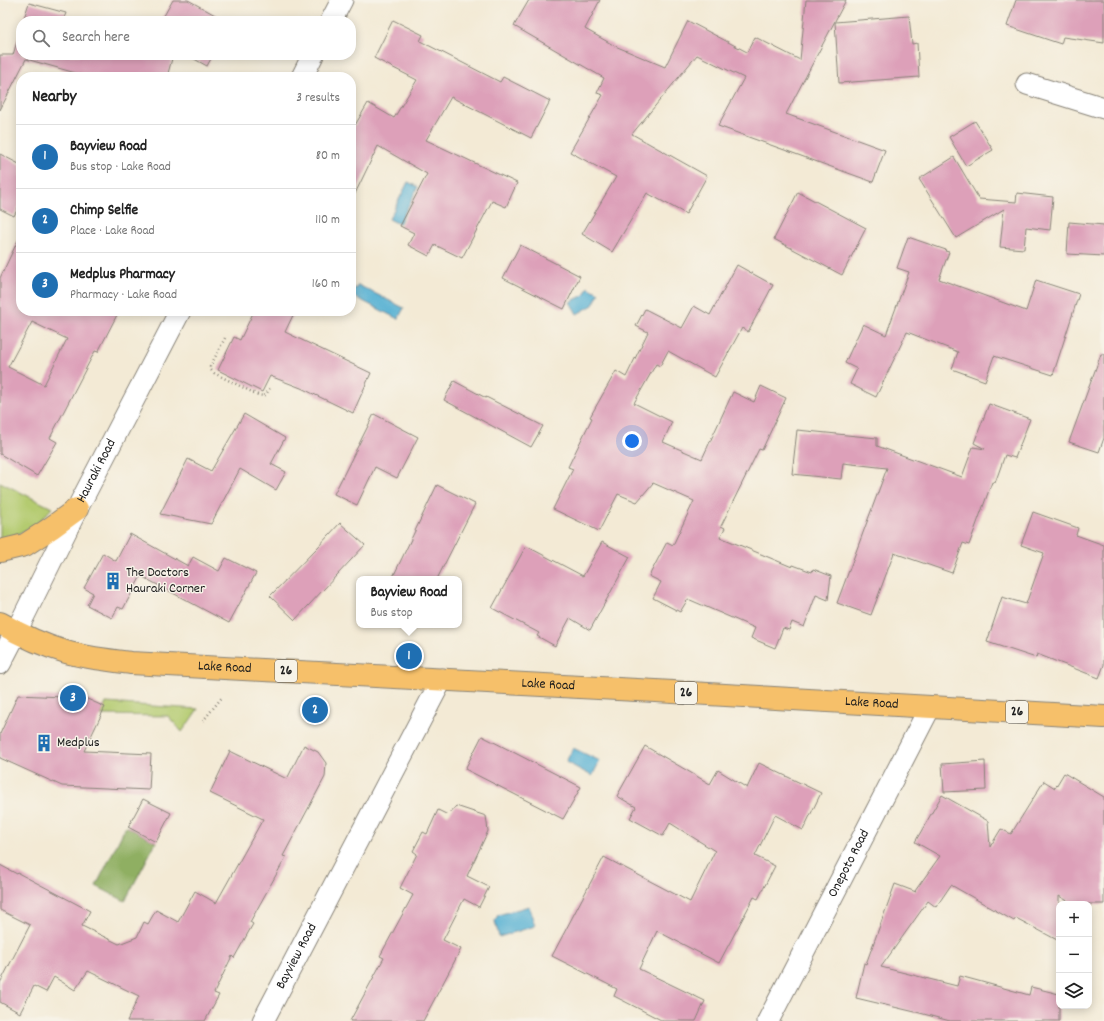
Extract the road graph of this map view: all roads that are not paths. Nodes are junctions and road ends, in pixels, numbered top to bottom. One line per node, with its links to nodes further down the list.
1 (342, 0): 2 (street)
2 (334, 16)
3 (310, 60): 4 (street)
4 (304, 72)
5 (1027, 84): 6 (street)
6 (1104, 108)
7 (177, 316): 8 (street, Hauraki Road)
8 (77, 509): 9 (main road); 10 (street, Hauraki Road)
9 (0, 550)
10 (8, 628): 11 (street); 12 (main road, Lake Road / 26)
11 (0, 663)
12 (442, 679): 13 (main road, Lake Road / 26); 15 (street, Bayview Road)
13 (930, 707): 14 (main road, Lake Road / 26); 16 (street, Onepoto Road)
14 (1104, 718)
15 (263, 1021)
16 (768, 1021)

